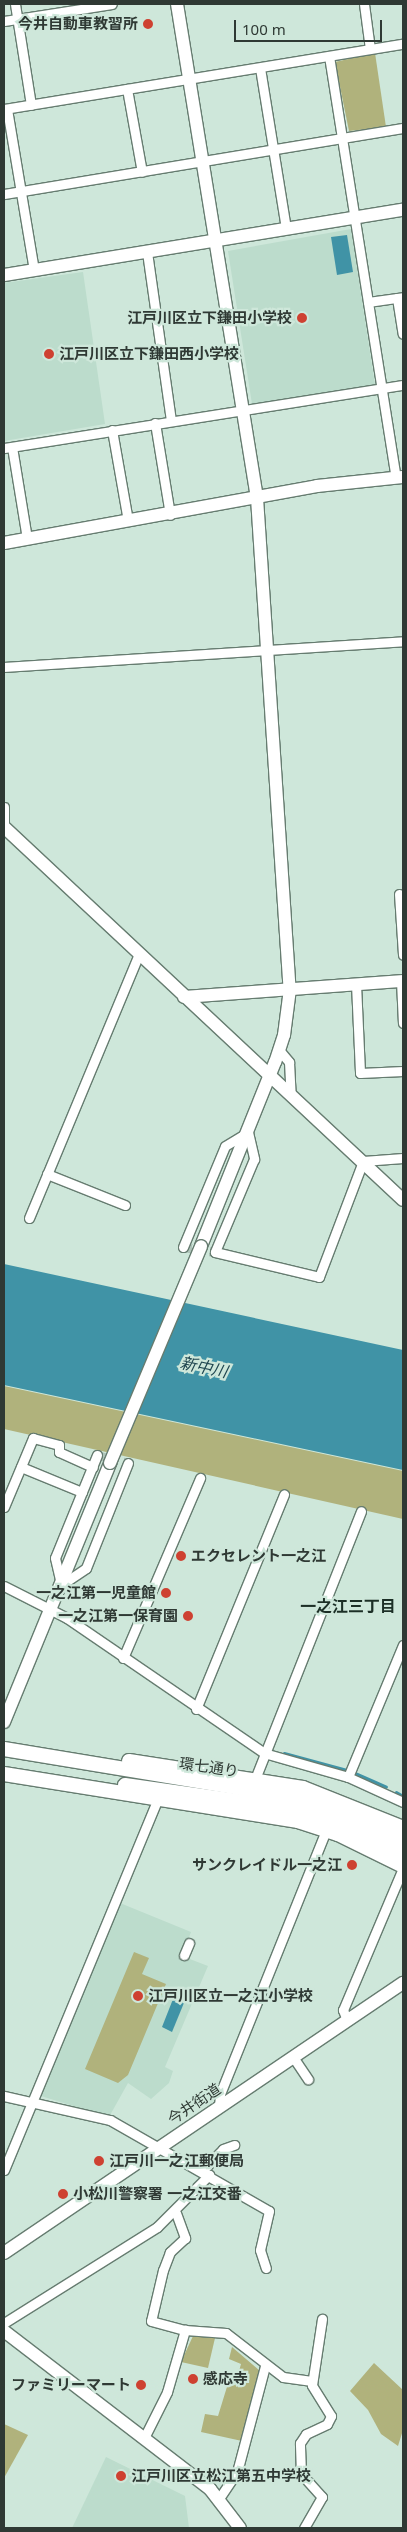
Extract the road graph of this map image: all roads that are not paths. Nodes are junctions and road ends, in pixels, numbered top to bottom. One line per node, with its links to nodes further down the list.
1 (14, 4): 5 (street)
2 (112, 4): 5 (street)
3 (177, 4): 11 (street)
4 (364, 4): 8 (street)
5 (17, 19): 6 (street); 13 (street)
6 (4, 21)
7 (403, 44): 8 (street)
8 (370, 49): 9 (street)
9 (329, 56): 10 (street); 16 (street)
10 (260, 68): 11 (street); 17 (street)
11 (190, 79): 12 (street); 18 (street)
12 (127, 89): 13 (street); 19 (street)
13 (31, 105): 14 (street)
14 (6, 109): 20 (street)
15 (403, 128): 16 (street)
16 (342, 138): 17 (street); 23 (street)
17 (273, 151): 18 (street); 24 (street)
18 (204, 162): 19 (street); 25 (street)
19 (142, 172): 20 (street)
20 (21, 191): 21 (street); 27 (street)
21 (4, 194)
22 (403, 210): 23 (street)
23 (355, 218): 24 (street); 30 (street)
24 (286, 229): 25 (street)
25 (217, 240): 26 (street); 34 (street)
26 (147, 252): 27 (street); 35 (street)
27 (34, 270): 28 (street)
28 (4, 274)
29 (400, 297): 30 (street); 31 (street)
30 (368, 302): 33 (street)
31 (403, 334)
32 (403, 385): 33 (street)
33 (382, 389): 34 (street); 39 (street)
34 (244, 412): 35 (street); 40 (street)
35 (171, 420): 36 (street)
36 (155, 423): 37 (street); 41 (street)
37 (112, 430): 38 (street); 42 (street)
38 (8, 447): 43 (street)
39 (400, 478): 40 (street)
40 (257, 498): 41 (street); 46 (street)
41 (170, 515): 42 (street)
42 (128, 521): 43 (street)
43 (27, 539): 44 (street)
44 (4, 543)
45 (403, 640): 46 (street)
46 (267, 650): 47 (street); 55 (street)
47 (4, 666)
48 (4, 807): 49 (street)
49 (4, 830): 51 (street)
50 (399, 894): 52 (street)
51 (139, 954): 56 (street); 65 (street)
52 (403, 955)
53 (402, 981): 54 (street); 57 (street)
54 (356, 984): 55 (street); 59 (street)
55 (290, 989): 56 (street); 58 (street)
56 (184, 997): 60 (street)
57 (403, 1023)
58 (279, 1050): 60 (street); 61 (street)
59 (403, 1071)
60 (270, 1076): 61 (street); 62 (street)
61 (291, 1095): 64 (street)
62 (248, 1132): 64 (street); 69 (street); 79 (street, bridge)
63 (403, 1158): 64 (street)
64 (363, 1161): 66 (street)
65 (47, 1174): 67 (street); 68 (street)
66 (403, 1200)
67 (125, 1205)
68 (28, 1218)
69 (183, 1248)
70 (97, 1455): 73 (street)
71 (128, 1463): 79 (street)
72 (21, 1467): 73 (street); 75 (street); 77 (street)
73 (93, 1467): 75 (street)
74 (200, 1478): 83 (street)
75 (82, 1492): 79 (street)
76 (284, 1494): 84 (street)
77 (4, 1507)
78 (361, 1511): 87 (street)
79 (61, 1584): 81 (street)
80 (4, 1586): 81 (street)
81 (51, 1608): 83 (street); 85 (street)
82 (403, 1645): 89 (street)
83 (123, 1658): 84 (street)
84 (196, 1709): 87 (street)
85 (4, 1722)
86 (4, 1748): 90 (main road); 91 (main road, 環七通り)
87 (264, 1753): 89 (street); 90 (street)
88 (4, 1774): 91 (main road, 環七通り); 92 (main road)
89 (348, 1777): 93 (street)
90 (255, 1779): 94 (main road)
91 (171, 1784): 96 (main road, 環七通り); 97 (main road, 環七通り)
92 (158, 1799): 95 (main road); 106 (street)
93 (403, 1802)
94 (403, 1828)
95 (326, 1830): 98 (main road); 107 (street)
96 (403, 1840)
97 (403, 1853)
98 (403, 1867): 102 (street)
99 (189, 1942): 100 (street)
100 (184, 1955)
101 (403, 1983): 102 (street, 今井街道)
102 (347, 2020): 103 (street, 今井街道)
103 (292, 2057): 104 (street); 107 (street, 今井街道)
104 (308, 2079)
105 (4, 2096): 106 (street)
106 (32, 2101): 109 (street); 110 (street)
107 (219, 2106): 109 (street, 今井街道)
108 (234, 2145): 111 (street)
109 (160, 2148): 111 (street); 113 (street, 今井街道)
110 (4, 2170)
111 (206, 2173): 112 (street); 114 (street)
112 (176, 2213): 116 (street); 117 (street)
113 (4, 2253)
114 (266, 2268)
115 (322, 2319): 120 (street)
116 (4, 2323)
117 (185, 2330): 119 (street); 121 (street)
118 (4, 2331): 121 (street)
119 (265, 2366): 120 (street); 122 (street)
120 (312, 2381): 124 (street)
121 (144, 2438): 122 (street)
122 (218, 2500): 123 (street)
123 (240, 2528)
124 (304, 2528)

